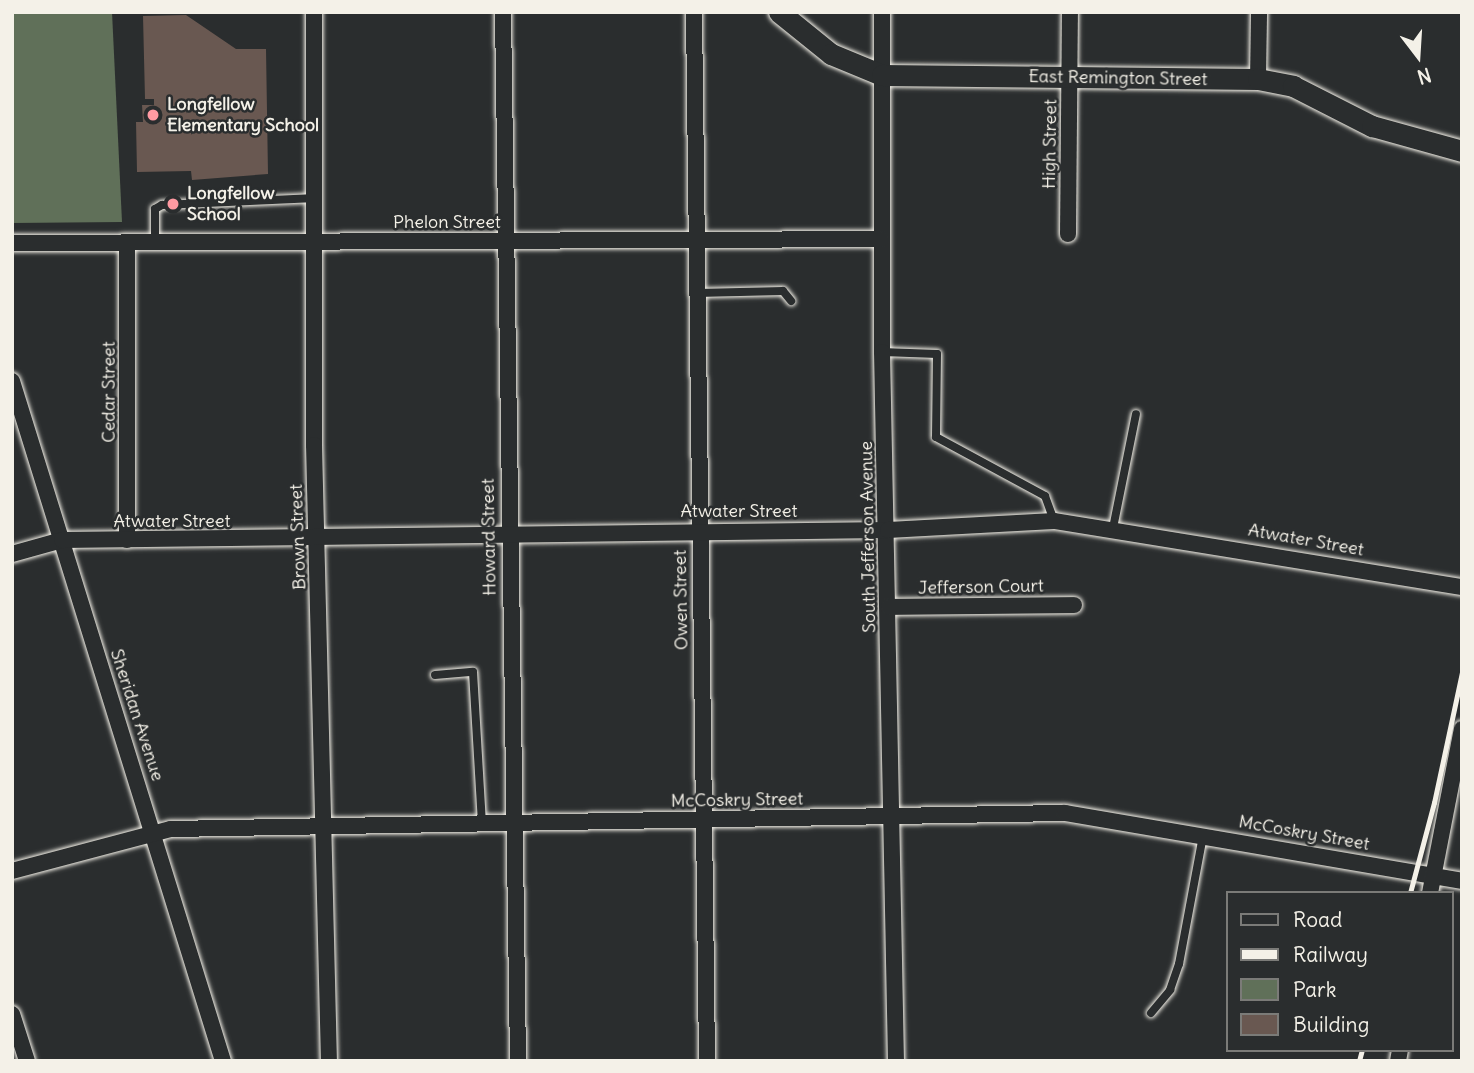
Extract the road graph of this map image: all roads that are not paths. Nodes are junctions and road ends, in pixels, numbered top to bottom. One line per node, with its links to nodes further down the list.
1 (314, 12): 12 (street, Brown Street)
2 (503, 12): 15 (street, Howard Street)
3 (694, 12): 17 (street, Owen Street)
4 (779, 12): 8 (main road, East Remington Street)
5 (882, 12): 8 (street, South Jefferson Avenue)
6 (1070, 12): 9 (street, High Street)
7 (1259, 12): 10 (street)
8 (882, 75): 9 (main road, East Remington Street); 14 (street, South Jefferson Avenue)
9 (1070, 78): 10 (main road, East Remington Street); 13 (street, High Street)
10 (1258, 79): 11 (main road, East Remington Street)
11 (1462, 151)
12 (316, 198): 16 (street, Brown Street); 20 (lane)
13 (1068, 234)
14 (881, 239): 17 (street, Phelon Street); 23 (street, South Jefferson Avenue)
15 (505, 241): 16 (street, Phelon Street); 17 (street, Phelon Street); 30 (street, Howard Street)
16 (316, 242): 20 (street, Phelon Street); 31 (street, Brown Street)
17 (694, 242): 21 (street, Owen Street)
18 (12, 243): 19 (street, Phelon Street)
19 (127, 243): 20 (street, Phelon Street); 33 (street, Cedar Street)
20 (155, 243)
21 (694, 293): 22 (lane); 28 (street, Owen Street)
22 (791, 301)
23 (882, 352): 26 (lane); 29 (street, South Jefferson Avenue)
24 (12, 381): 32 (street, Sheridan Avenue)
25 (1136, 414): 27 (lane)
26 (1054, 521): 27 (street, Atwater Street); 29 (street, Atwater Street)
27 (1113, 528): 35 (street, Atwater Street)
28 (699, 530): 29 (street, Atwater Street); 30 (street, Atwater Street); 41 (street, Owen Street)
29 (888, 530): 37 (street, South Jefferson Avenue)
30 (508, 535): 31 (street, Atwater Street); 43 (street, Howard Street)
31 (318, 538): 33 (street, Atwater Street); 44 (street, Brown Street)
32 (62, 540): 33 (street, Atwater Street); 34 (street, Atwater Street); 45 (street, Sheridan Avenue)
33 (127, 540)
34 (12, 554)
35 (1462, 587)
36 (1074, 605): 37 (street, Jefferson Court)
37 (889, 607): 40 (street, South Jefferson Avenue)
38 (435, 675): 42 (lane)
39 (1462, 729): 48 (street)
40 (893, 817): 41 (street, McCoskry Street); 46 (street, McCoskry Street); 58 (street, South Jefferson Avenue)
41 (704, 820): 43 (street, McCoskry Street); 57 (street, Owen Street)
42 (482, 824): 43 (street, McCoskry Street); 44 (street, McCoskry Street)
43 (513, 824): 56 (street, Howard Street)
44 (326, 825): 45 (street, McCoskry Street); 55 (street, Brown Street)
45 (154, 830): 47 (street, McCoskry Street); 54 (street, Sheridan Avenue)
46 (1203, 836): 48 (street, McCoskry Street); 51 (lane)
47 (12, 871)
48 (1434, 876): 49 (street, McCoskry Street); 50 (street)
49 (1462, 880)
50 (1430, 891)
51 (1151, 1013)
52 (12, 1014): 53 (street)
53 (27, 1061)
54 (223, 1061)
55 (329, 1061)
56 (518, 1061)
57 (707, 1061)
58 (896, 1061)

